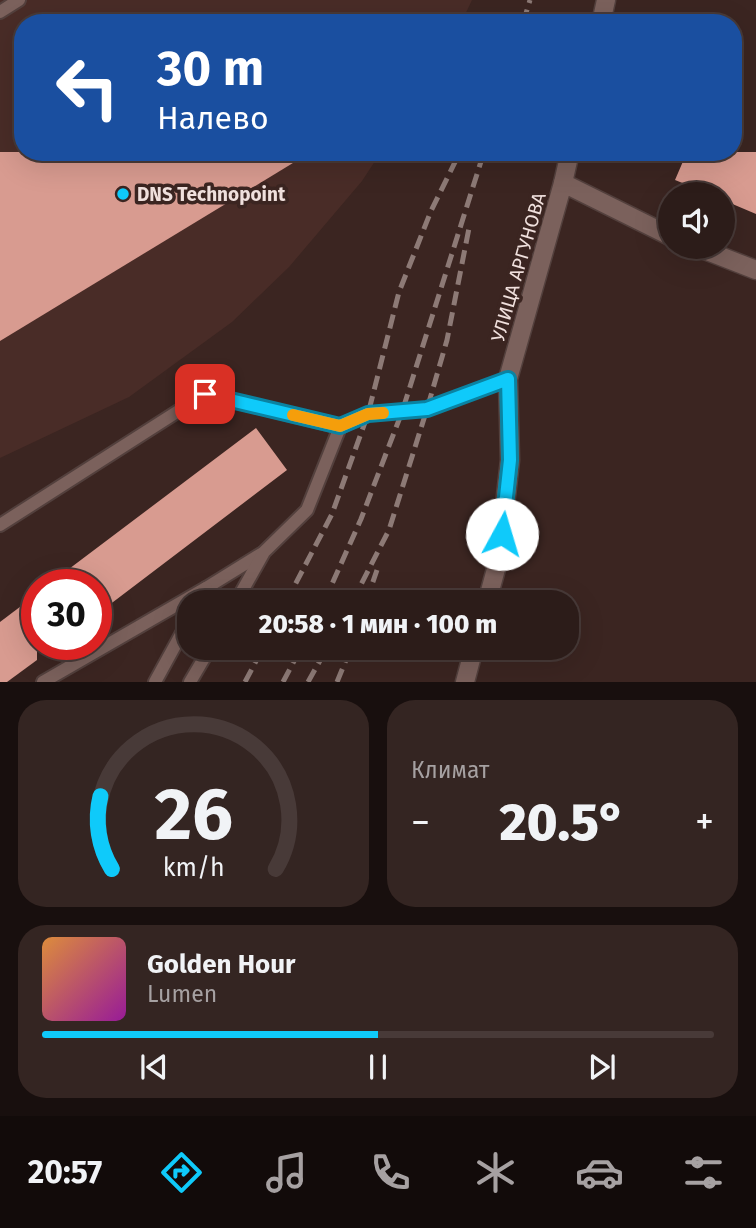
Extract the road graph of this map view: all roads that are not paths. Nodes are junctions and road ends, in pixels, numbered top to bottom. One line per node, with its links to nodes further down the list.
1 (19, 0): 2 (lane)
2 (0, 12)
3 (568, 161): 4 (street, УЛИЦА АРГУНОВА)
4 (563, 183): 5 (street); 8 (street, УЛИЦА АРГУНОВА)
5 (658, 230)
6 (728, 259): 7 (street)
7 (756, 270)
8 (508, 379): 9 (lane); 14 (street, УЛИЦА АРГУНОВА)
9 (340, 426): 10 (lane); 11 (lane)
10 (0, 525)
11 (264, 552): 12 (lane); 13 (lane)
12 (206, 588): 18 (lane)
13 (243, 590)
14 (490, 590)
15 (177, 642): 19 (lane)
16 (203, 660): 20 (lane)
17 (471, 660): 21 (street)
18 (43, 682)
19 (155, 682)
20 (190, 682)
21 (465, 682)

